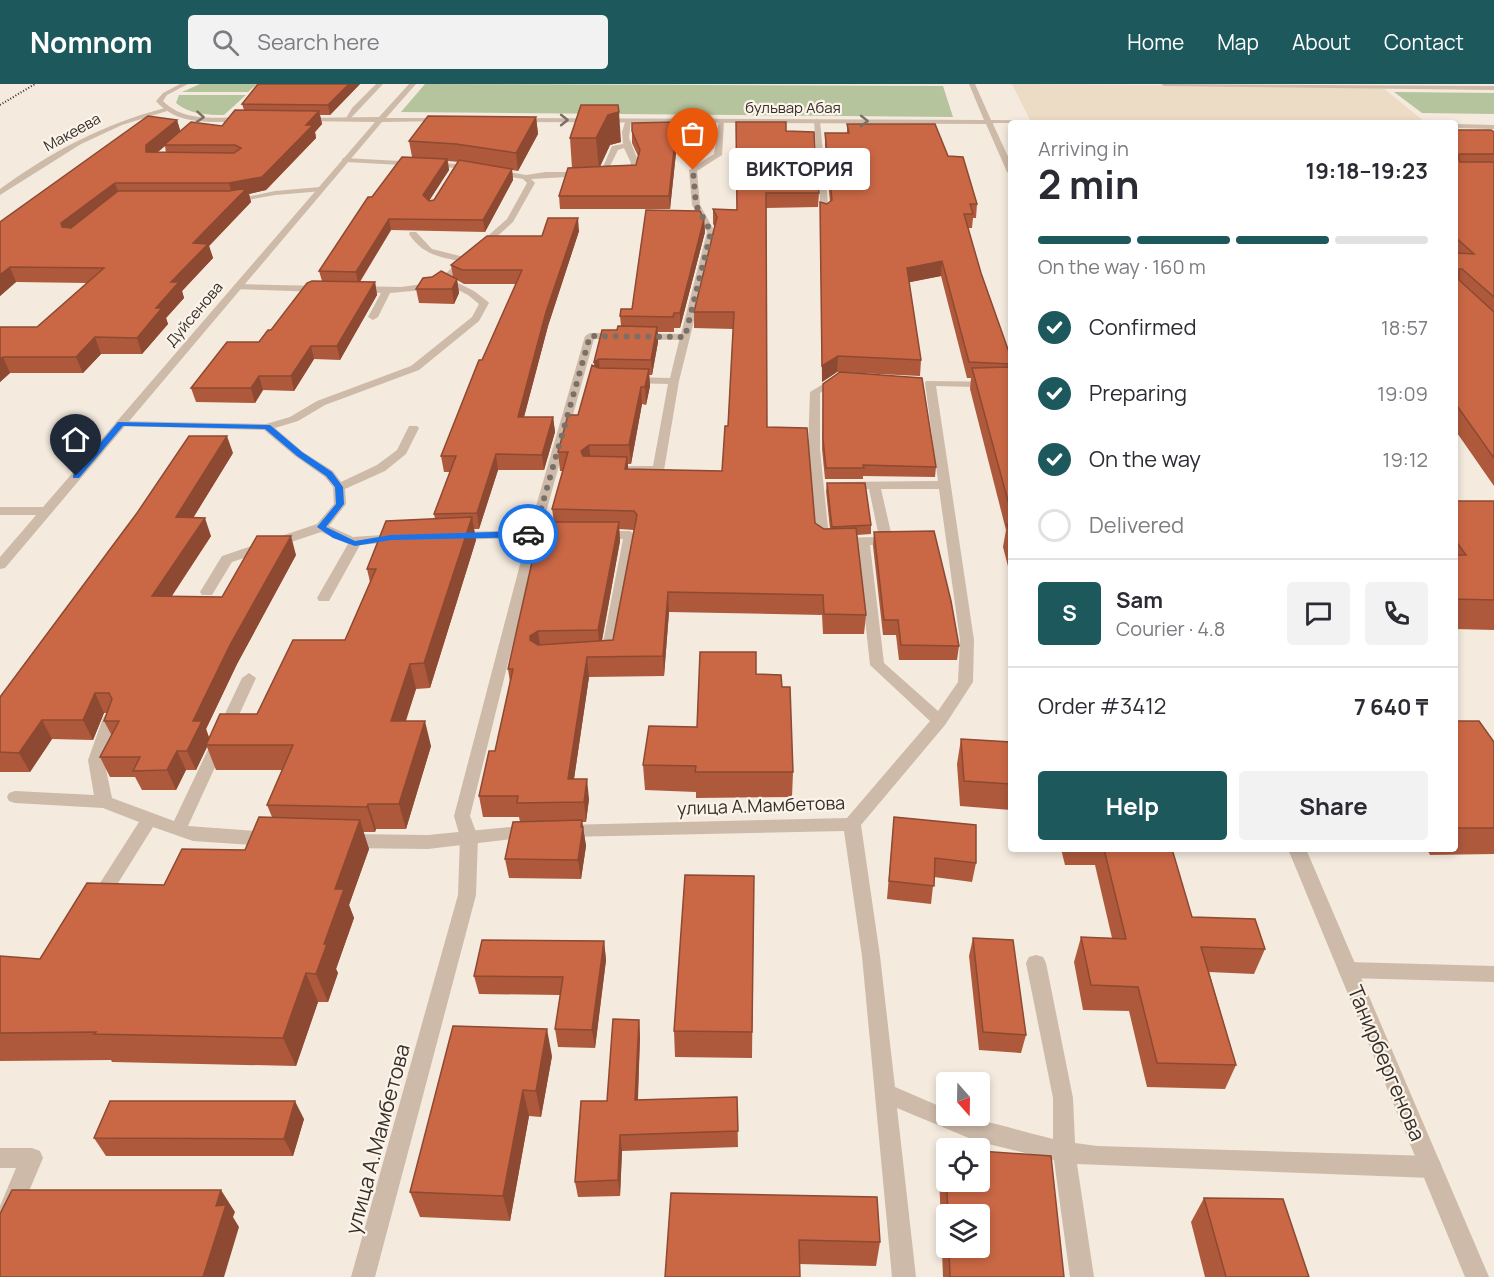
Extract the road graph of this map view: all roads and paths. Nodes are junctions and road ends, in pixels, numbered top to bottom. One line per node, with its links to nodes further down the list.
1 (185, 84): 7 (street)
2 (380, 84): 10 (street)
3 (412, 84): 11 (street, Дуйсенова)
4 (972, 84): 17 (street)
5 (1164, 84): 6 (street)
6 (1494, 88)
7 (165, 110): 8 (street, one-way to 8); 31 (street, Макеева)
8 (259, 119)
9 (292, 119): 10 (street)
10 (347, 120): 11 (street)
11 (380, 120): 12 (street); 22 (street, Дуйсенова)
12 (450, 120)
13 (510, 120): 14 (street, бульвар Абая, one-way to 14)
14 (628, 120): 15 (street, бульвар Абая); 21 (street)
15 (722, 121): 16 (street, бульвар Абая); 42 (street)
16 (817, 121): 17 (street, бульвар Абая, one-way to 17); 26 (street)
17 (990, 122): 18 (street, бульвар Абая); 23 (street)
18 (1008, 122)
19 (1458, 126): 20 (street)
20 (1494, 127)
21 (625, 146): 27 (street); 27 (street)
22 (346, 159): 24 (street); 30 (street, Дуйсенова)
23 (1008, 165)
24 (458, 166): 28 (street); 29 (street)
25 (809, 170): 26 (street)
26 (821, 170): 33 (street)
27 (602, 174): 29 (street)
28 (453, 175)
29 (526, 177): 35 (street)
30 (320, 189): 32 (street); 37 (street, Дуйсенова)
31 (0, 193)
32 (222, 201)
33 (825, 214)
34 (413, 234): 35 (street)
35 (468, 260): 36 (street)
36 (444, 280): 40 (street); 48 (street)
37 (237, 287): 38 (street); 47 (street, Дуйсенова)
38 (332, 289)
39 (343, 290): 40 (street)
40 (387, 290): 41 (street)
41 (373, 317)
42 (685, 337): 45 (street); 58 (street, улица А.Мамбетова)
43 (848, 377): 51 (street)
44 (621, 380): 45 (street)
45 (674, 381): 50 (street)
46 (1008, 385): 53 (street, улица А.Мамбетова)
47 (121, 423): 48 (street); 56 (street, Дуйсенова)
48 (267, 427): 54 (street)
49 (413, 428): 54 (street)
50 (613, 470)
51 (817, 484): 52 (street); 65 (street)
52 (874, 485): 53 (street); 64 (street)
53 (944, 485): 73 (street, улица А.Мамбетова)
54 (339, 487): 57 (street)
55 (0, 511): 56 (street)
56 (46, 512): 67 (street, Дуйсенова)
57 (322, 527): 66 (street); 68 (street)
58 (534, 534): 59 (street); 61 (street); 79 (street, улица А.Мамбетова)
59 (558, 534)
60 (582, 535): 70 (street)
61 (438, 536)
62 (414, 537): 66 (street)
63 (908, 540): 64 (street)
64 (886, 541): 65 (street)
65 (863, 542): 73 (street)
66 (355, 543): 69 (street)
67 (0, 565)
68 (207, 592)
69 (324, 598)
70 (586, 657)
71 (249, 678): 78 (street)
72 (111, 718): 75 (street)
73 (939, 721): 77 (street, улица А.Мамбетова)
74 (15, 797): 75 (street)
75 (104, 802): 76 (street)
76 (149, 820): 78 (street); 83 (street)
77 (852, 824): 79 (street, улица А.Мамбетова); 87 (street)
78 (178, 830): 80 (street)
79 (469, 837): 81 (street); 92 (street, улица А.Мамбетова)
80 (281, 840)
81 (327, 840)
82 (1299, 852): 85 (street, Танирбергенова)
83 (88, 917)
84 (1036, 963): 88 (street)
85 (1348, 970): 86 (street); 90 (street, Танирбергенова)
86 (1494, 974)
87 (885, 1093): 88 (street); 93 (street)
88 (1064, 1152): 90 (street); 94 (street)
89 (0, 1158): 91 (street)
90 (1431, 1167): 95 (street, Танирбергенова)
91 (0, 1233)
92 (363, 1277)
93 (904, 1277)
94 (1082, 1277)
95 (1477, 1277)

